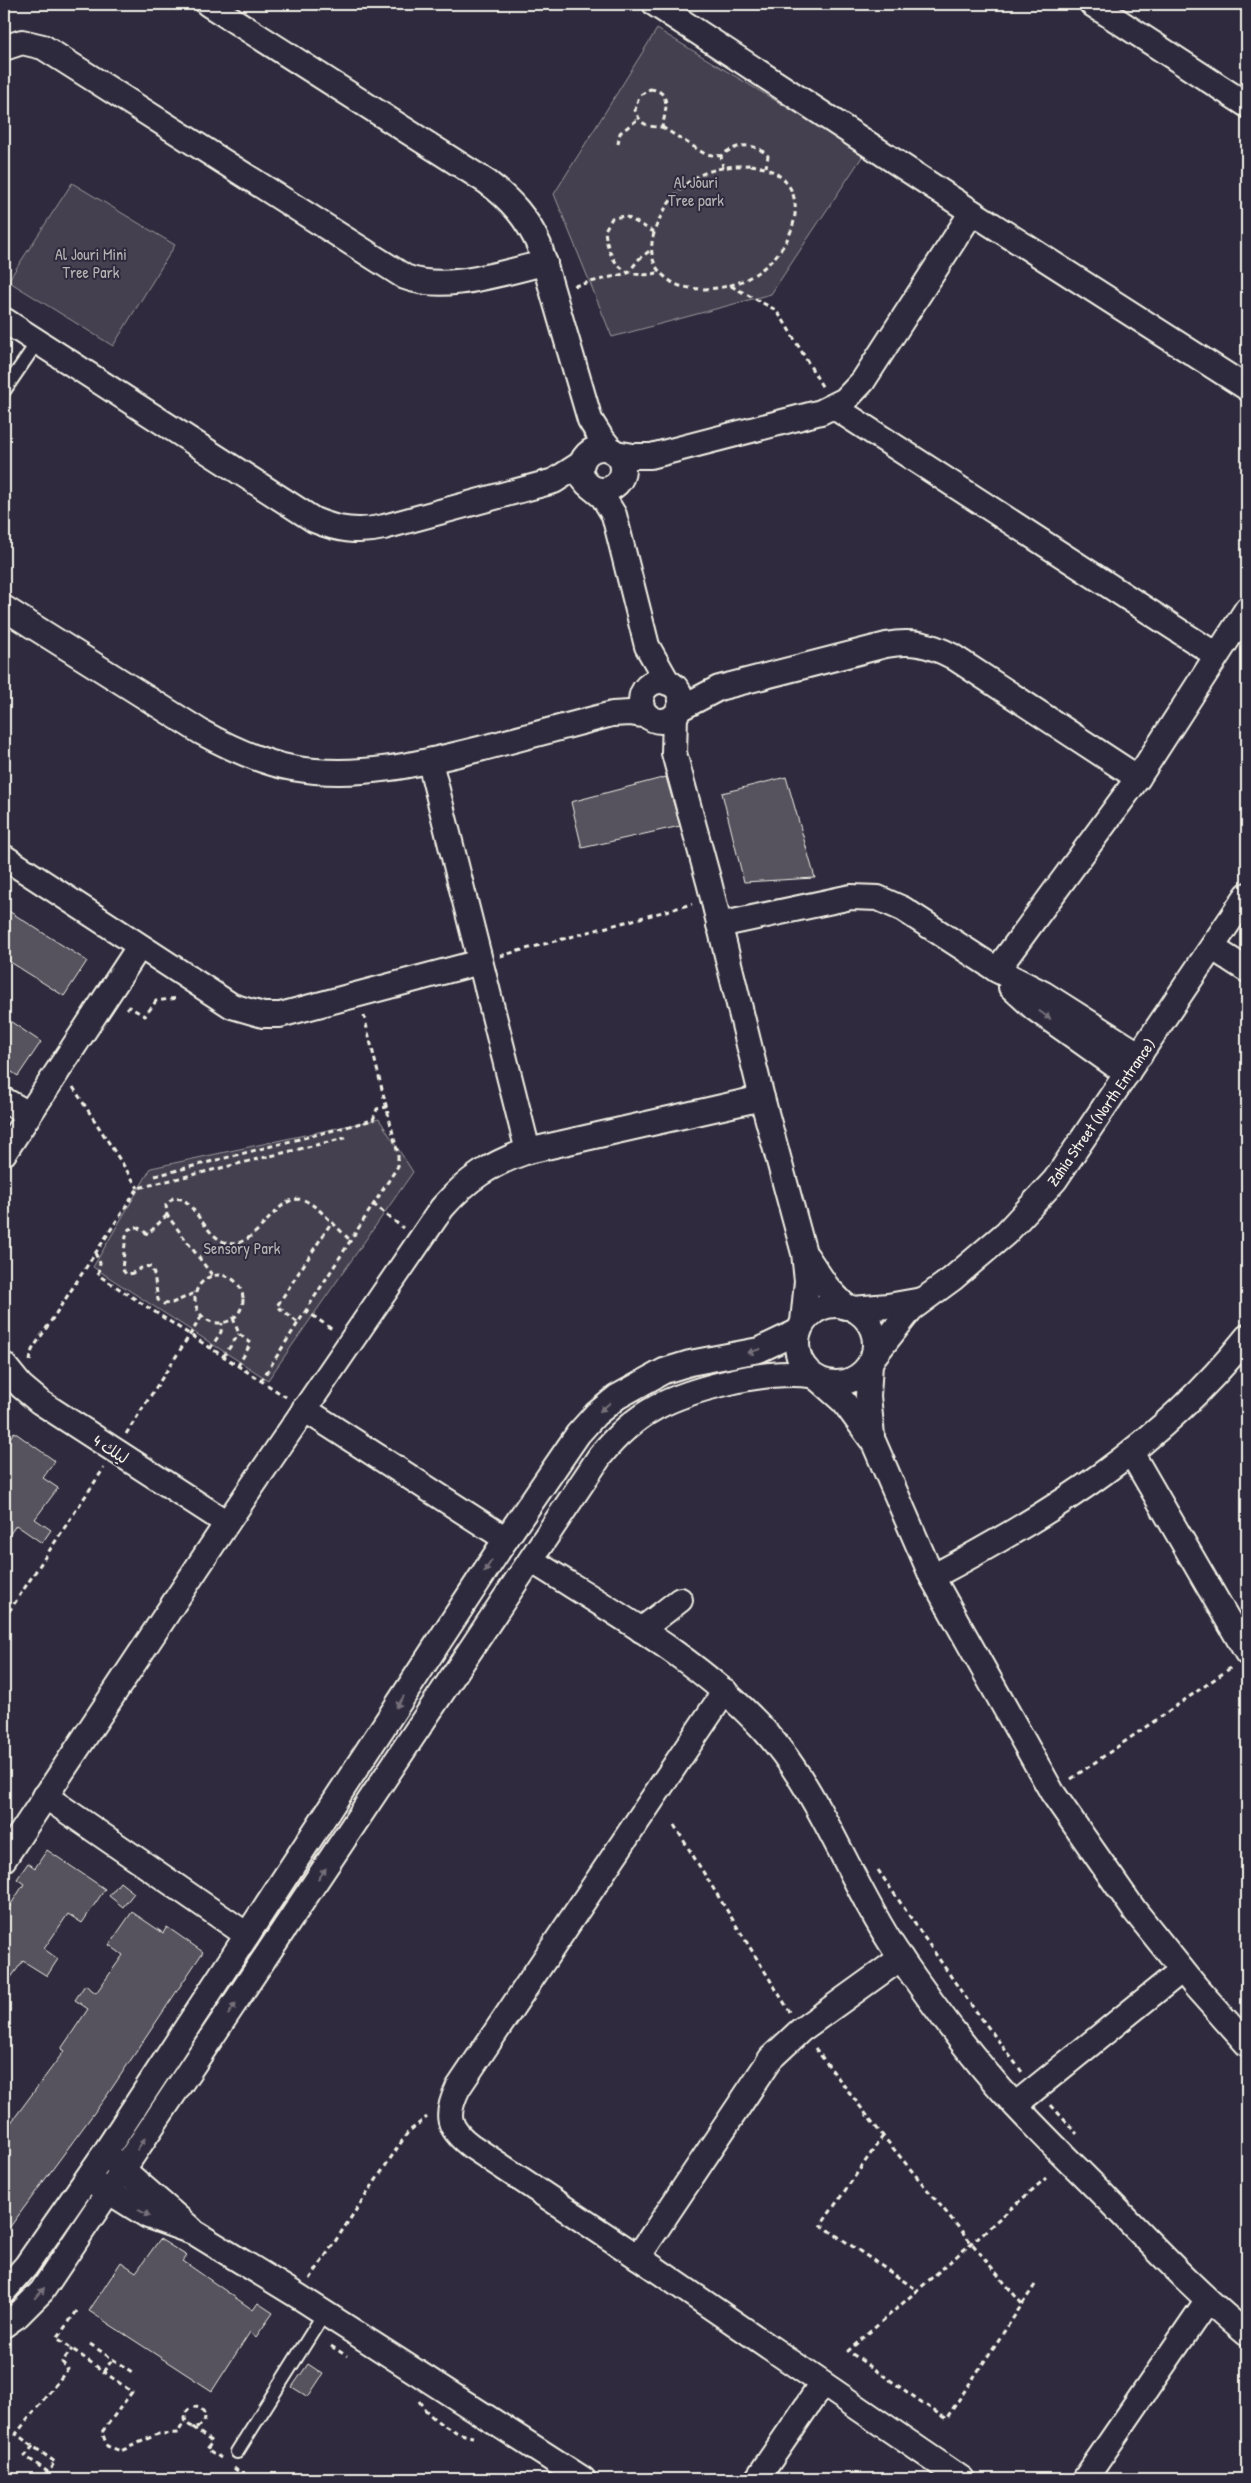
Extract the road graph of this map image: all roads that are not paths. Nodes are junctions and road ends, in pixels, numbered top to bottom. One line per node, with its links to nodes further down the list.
1 (208, 4): 7 (street)
2 (655, 4): 6 (street)
3 (1092, 4): 5 (street)
4 (4, 48): 7 (street)
5 (1247, 105)
6 (972, 212): 10 (street); 12 (street)
7 (545, 263): 13 (street)
8 (4, 320): 9 (street)
9 (38, 341): 11 (lane); 16 (street)
10 (1247, 388)
11 (4, 391)
12 (834, 407): 15 (street); 22 (street)
13 (590, 420): 14 (street); 16 (street)
14 (614, 452): 15 (street); 16 (street); 17 (street)
15 (651, 456): 17 (street)
16 (586, 474): 17 (street); 18 (street)
17 (621, 479): 18 (street)
18 (614, 515): 21 (street)
19 (4, 608): 30 (street)
20 (1247, 609): 22 (street)
21 (647, 646): 23 (street); 25 (street)
22 (1216, 655): 31 (street)
23 (671, 684): 24 (street); 25 (street); 26 (street)
24 (719, 688): 26 (street); 31 (street)
25 (644, 691): 27 (street); 28 (street)
26 (677, 712): 28 (street); 29 (street)
27 (612, 714): 28 (street); 30 (street)
28 (650, 717): 29 (street)
29 (674, 753): 34 (street)
30 (430, 762): 38 (street)
31 (1138, 778): 39 (street)
32 (4, 857): 36 (street)
33 (1247, 895): 35 (street, Zahia Street (North Entrance))
34 (719, 925): 39 (street); 42 (street)
35 (1218, 941): 37 (street); 40 (street); 41 (street, Zahia Street (North Entrance))
36 (139, 948): 38 (street); 44 (street)
37 (1247, 953)
38 (480, 962): 45 (street)
39 (997, 970): 41 (street)
40 (1247, 970)
41 (1134, 1065): 48 (street, Zahia Street (North Entrance))
42 (762, 1098): 45 (street); 47 (street)
43 (4, 1100): 44 (street)
44 (29, 1114): 46 (street)
45 (528, 1151): 55 (street)
46 (4, 1153)
47 (804, 1253): 49 (street); 50 (street)
48 (922, 1300): 49 (street); 52 (street, Zahia Street (North Entrance))
49 (850, 1308): 50 (street); 52 (street)
50 (801, 1327): 54 (street); 59 (street, one-way to 59)
51 (1247, 1337): 57 (street)
52 (872, 1360): 54 (street); 56 (street)
53 (13, 1374): 58 (street, ليلك 4)
54 (814, 1377): 56 (street); 60 (street)
55 (304, 1409): 58 (street); 59 (street)
56 (874, 1443): 61 (street)
57 (1132, 1454): 61 (street); 66 (street)
58 (227, 1523): 68 (street)
59 (506, 1539): 62 (street, one-way to 62)
60 (530, 1560): 64 (street); 65 (street)
61 (932, 1577): 72 (street)
62 (472, 1591): 64 (street); 70 (street, one-way to 70)
63 (680, 1600): 65 (street)
64 (499, 1609): 76 (street, one-way to 64)
65 (640, 1630): 67 (street)
66 (1243, 1658)
67 (725, 1691): 71 (street); 80 (street)
68 (45, 1796): 69 (street); 70 (street)
69 (4, 1859)
70 (247, 1935): 75 (street)
71 (901, 1958): 74 (street); 80 (street)
72 (1182, 1970): 73 (street); 74 (street)
73 (1247, 2044)
74 (1015, 2105): 82 (street)
75 (104, 2154): 76 (street); 77 (street)
76 (125, 2169): 78 (street); 79 (street)
77 (88, 2178): 78 (street); 81 (street)
78 (109, 2192): 79 (street, one-way to 79); 84 (street, one-way to 78)
79 (195, 2233): 83 (street)
80 (638, 2257): 86 (street)
81 (4, 2291)
82 (1207, 2301): 85 (street); 91 (street)
83 (325, 2312): 87 (lane); 88 (street)
84 (4, 2325)
85 (1247, 2334)
86 (822, 2384): 89 (street); 90 (street)
87 (237, 2452)
88 (583, 2479)
89 (757, 2479)
90 (962, 2479)
91 (1085, 2479)

